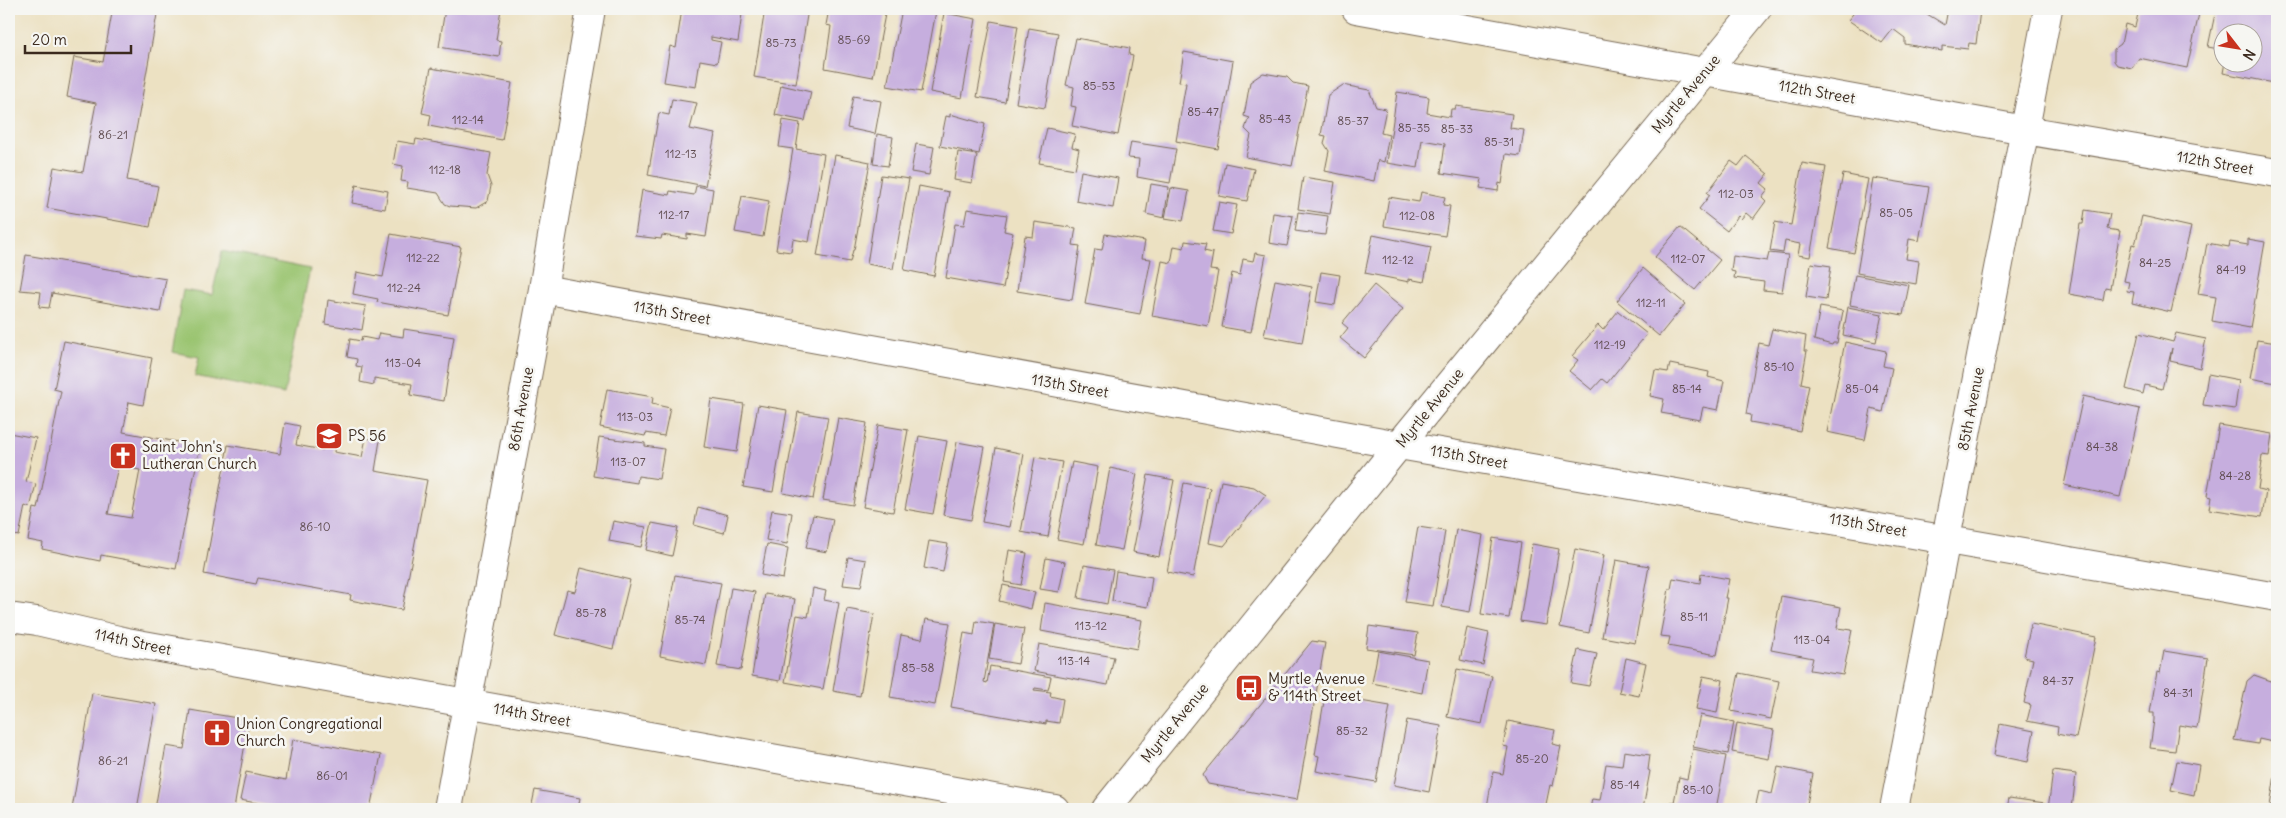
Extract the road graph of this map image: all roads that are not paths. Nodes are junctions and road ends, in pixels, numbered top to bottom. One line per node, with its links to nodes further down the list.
1 (591, 9): 8 (street, 86th Avenue)
2 (1356, 9): 5 (street, 112th Street)
3 (1757, 9): 5 (street, Myrtle Avenue)
4 (2048, 9): 6 (street, 85th Avenue)
5 (1704, 71): 6 (street, 112th Street); 9 (street, Myrtle Avenue)
6 (2025, 130): 7 (street, 112th Street); 10 (street, 85th Avenue)
7 (2277, 173)
8 (543, 289): 9 (street, 113th Street); 13 (street, 86th Avenue)
9 (1399, 445): 10 (street, 113th Street); 16 (street, Myrtle Avenue)
10 (1946, 538): 11 (street, 113th Street); 17 (street, 85th Avenue)
11 (2277, 597)
12 (9, 617): 13 (street, 114th Street)
13 (466, 704): 14 (street, 86th Avenue); 15 (street, 114th Street)
14 (448, 809)
15 (1055, 809)
16 (1106, 809)
17 (1894, 809)

